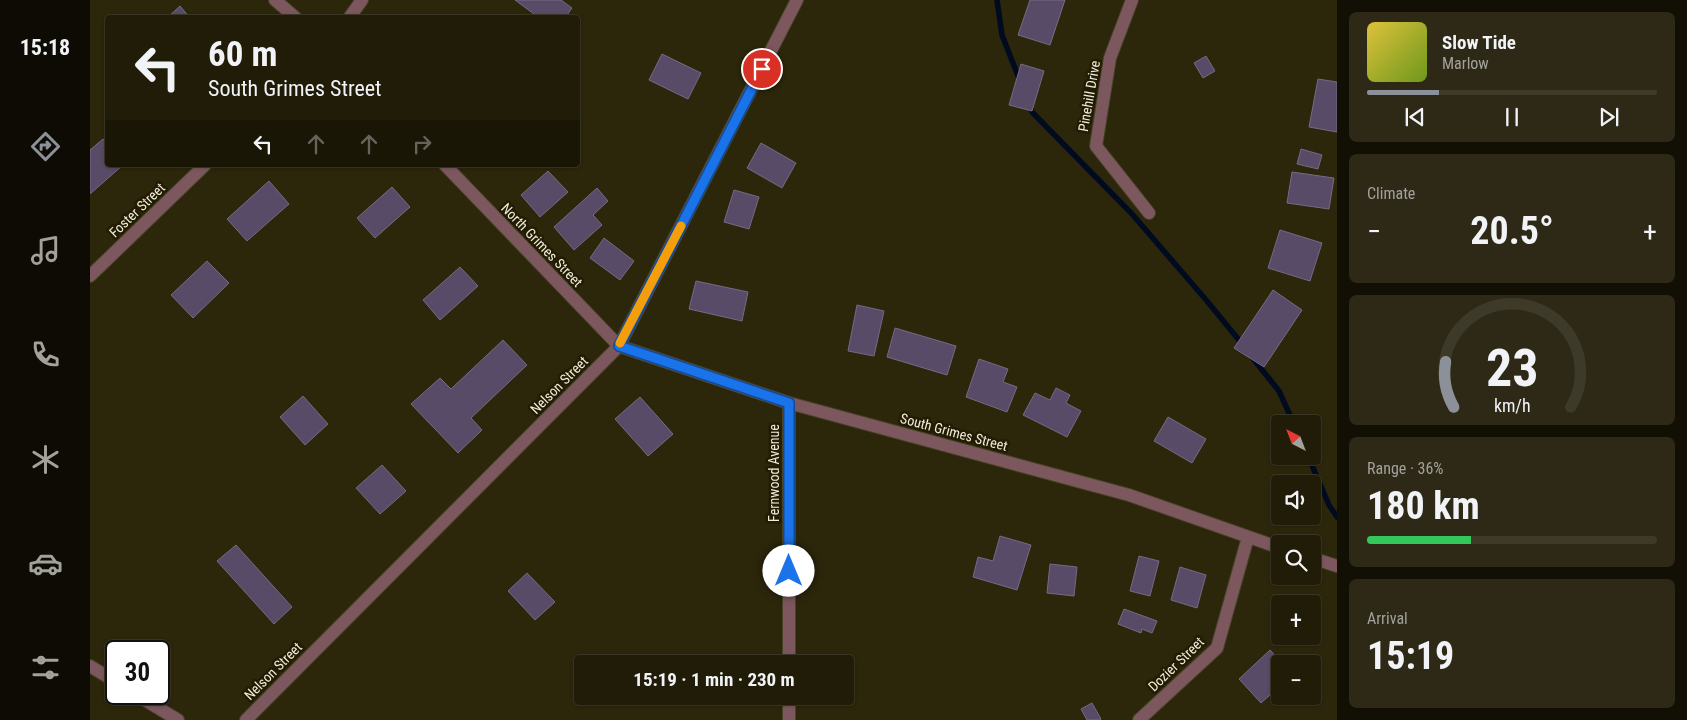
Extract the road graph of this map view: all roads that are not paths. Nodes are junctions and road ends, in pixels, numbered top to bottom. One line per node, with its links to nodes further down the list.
1 (275, 0): 5 (street)
2 (362, 0): 6 (street)
3 (797, 0): 11 (street, Nelson Street)
4 (1132, 0): 9 (street, Pinehill Drive)
5 (292, 15)
6 (351, 15)
7 (203, 167): 10 (street, Foster Street)
8 (446, 167): 11 (street, North Grimes Street)
9 (1149, 213)
10 (90, 276)
11 (619, 346): 12 (street, South Grimes Street); 23 (street, Nelson Street)
12 (789, 403): 13 (street, South Grimes Street); 17 (street, Fernwood Avenue)
13 (1248, 537): 14 (street, South Grimes Street); 25 (street, Dozier Street)
14 (1271, 545)
15 (1321, 561): 16 (street)
16 (1337, 566)
17 (789, 655)
18 (90, 666): 19 (street)
19 (105, 675)
20 (153, 705): 22 (street)
21 (789, 705): 24 (street)
22 (178, 720)
23 (246, 720)
24 (789, 720)
25 (1139, 720)

